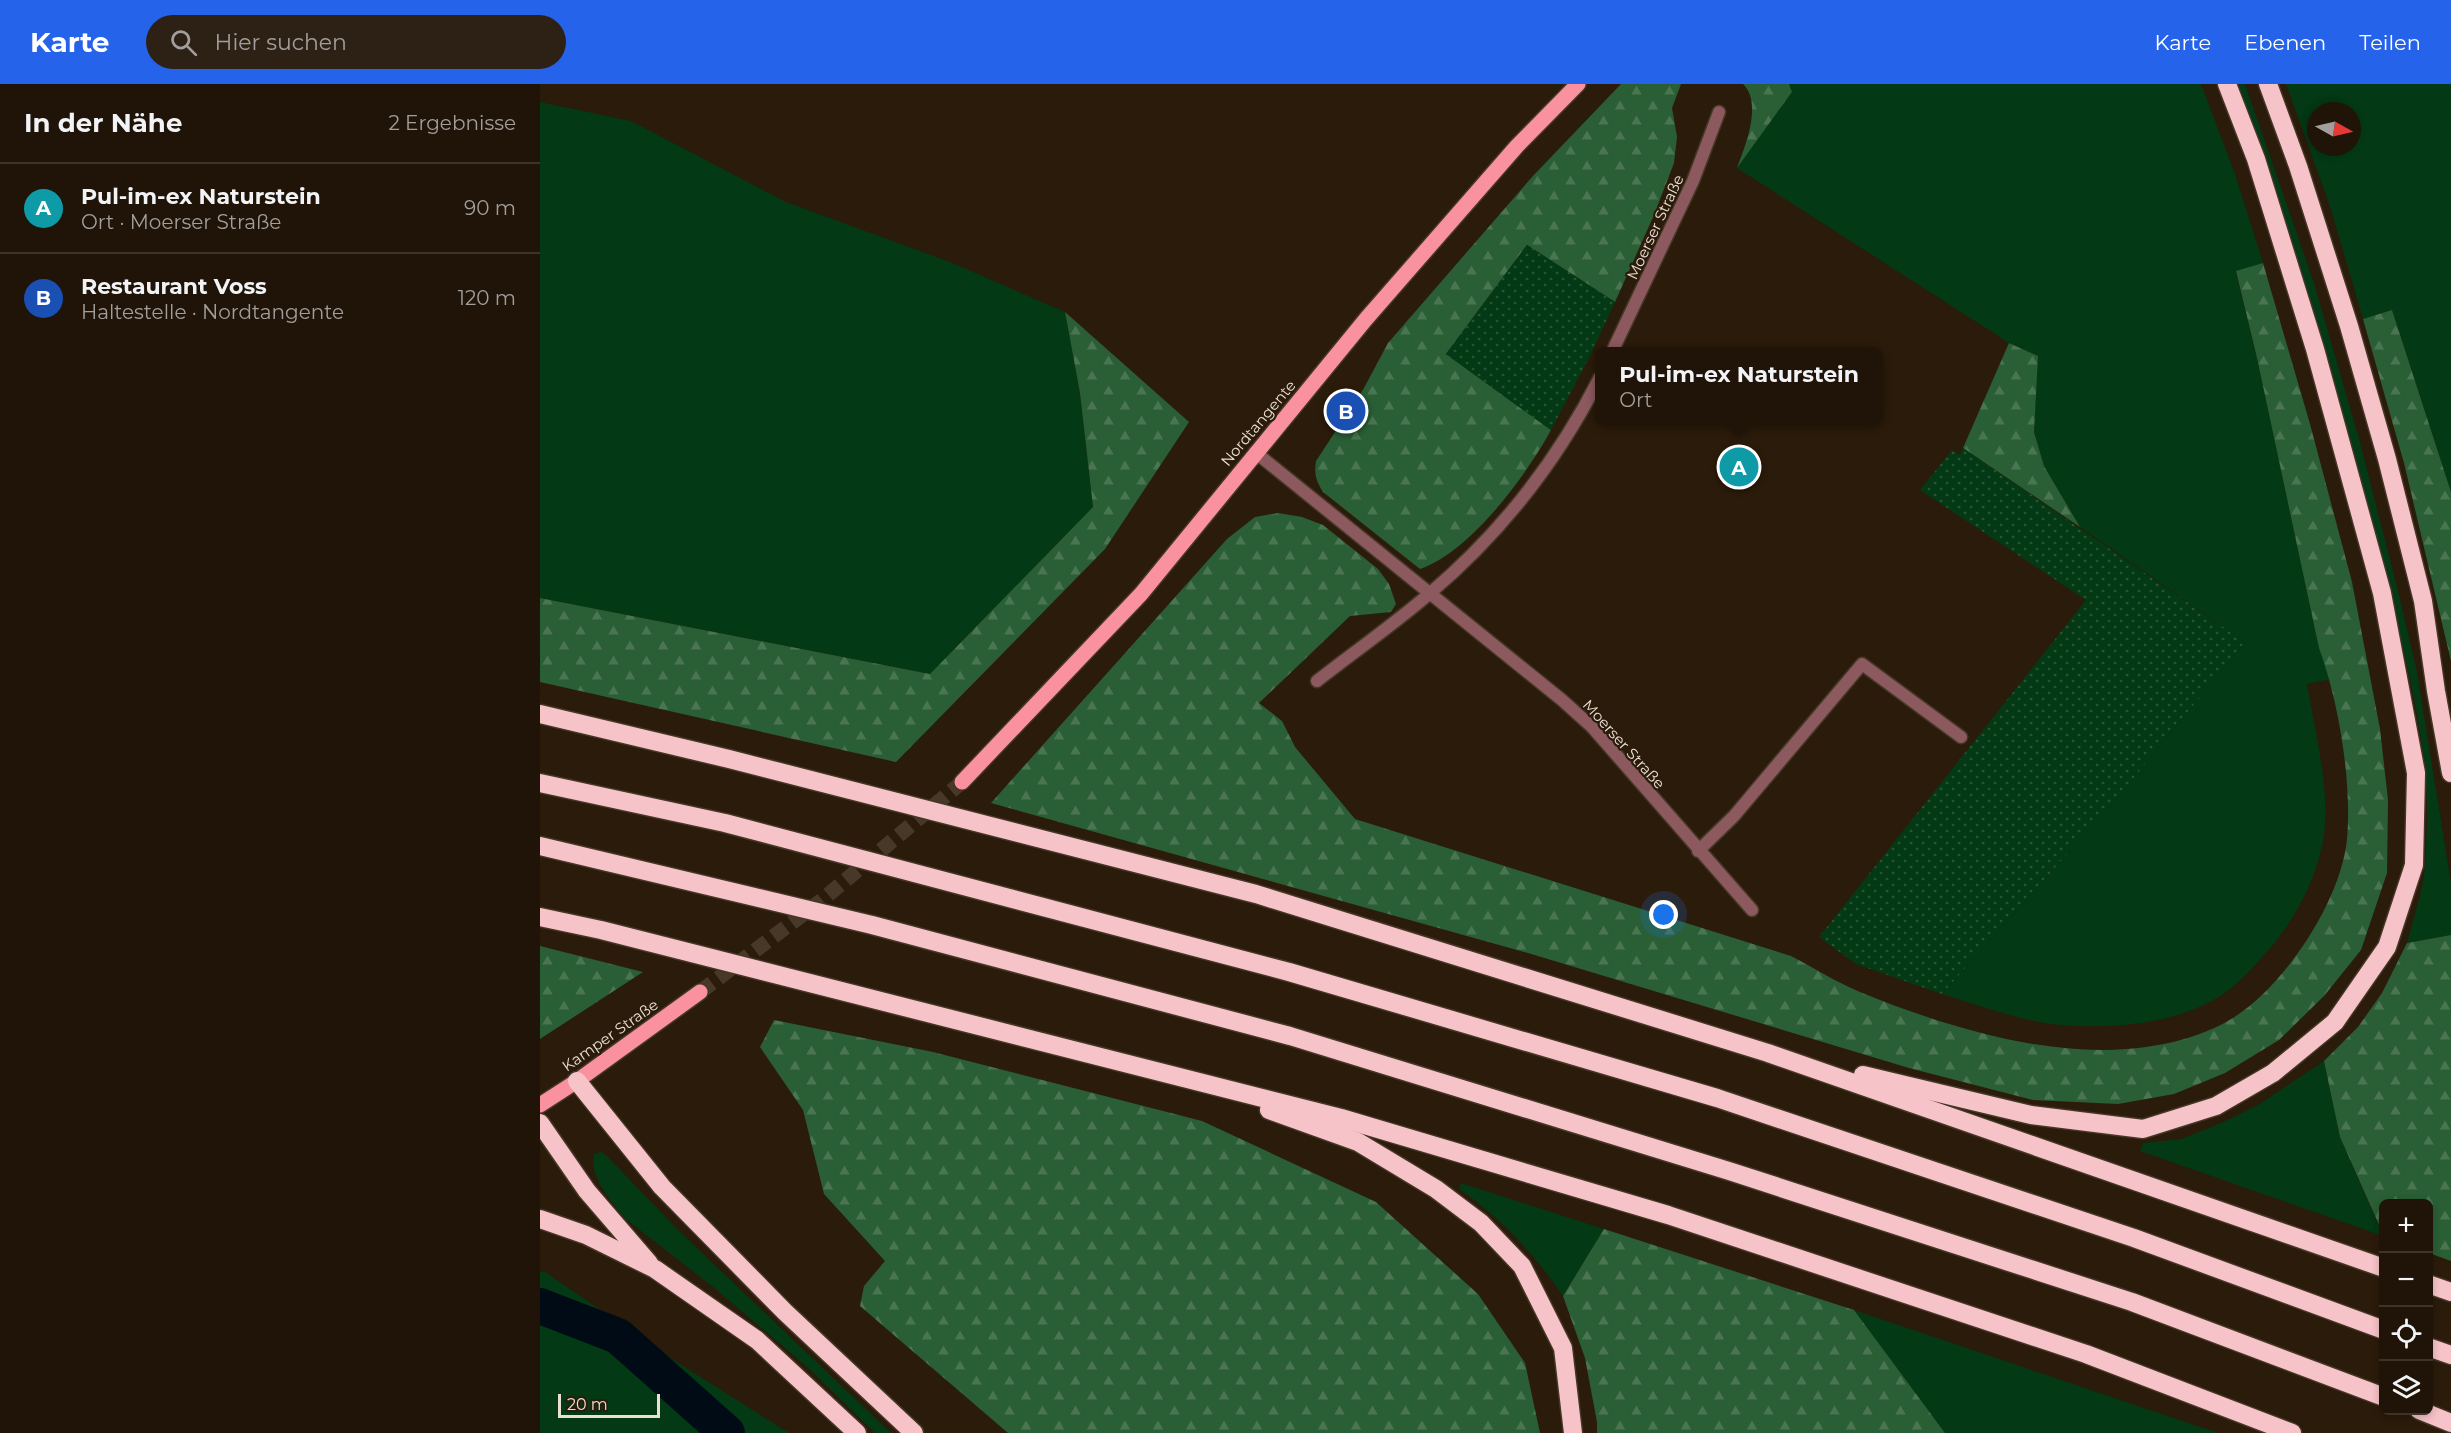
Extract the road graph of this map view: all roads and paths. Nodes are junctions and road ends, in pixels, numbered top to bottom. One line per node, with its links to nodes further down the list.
1 (1578, 84): 7 (main road, Nordtangente)
2 (2227, 84): 20 (highway)
3 (2268, 84): 12 (highway)
4 (1719, 112): 5 (street, Moerser Straße)
5 (1614, 347)
6 (1595, 383): 8 (street)
7 (1255, 452): 8 (street, Moerser Straße); 13 (main road, Nordtangente)
8 (1429, 594): 9 (street); 16 (street, Moerser Straße)
9 (1317, 681)
10 (540, 714): 20 (highway)
11 (1961, 737): 16 (street)
12 (2451, 773)
13 (962, 782)
14 (540, 783): 30 (highway)
15 (540, 846): 33 (highway)
16 (1698, 851): 17 (street, Moerser Straße)
17 (1752, 910)
18 (540, 917): 21 (highway)
19 (700, 992): 22 (main road, Kamper Straße)
20 (1768, 1053): 26 (highway)
21 (1171, 1075): 38 (highway); 39 (highway)
22 (577, 1081): 23 (main road, Kamper Straße); 37 (highway)
23 (540, 1105)
24 (540, 1123): 27 (highway)
25 (540, 1219): 27 (highway)
26 (2379, 1266)
27 (655, 1269): 36 (highway)
28 (2433, 1286): 29 (highway)
29 (2451, 1292)
30 (2379, 1328)
31 (2433, 1349): 32 (highway)
32 (2451, 1355)
33 (2379, 1395)
34 (2431, 1415): 35 (highway)
35 (2451, 1423)
36 (857, 1433)
37 (914, 1433)
38 (1573, 1433)
39 (2292, 1433)

